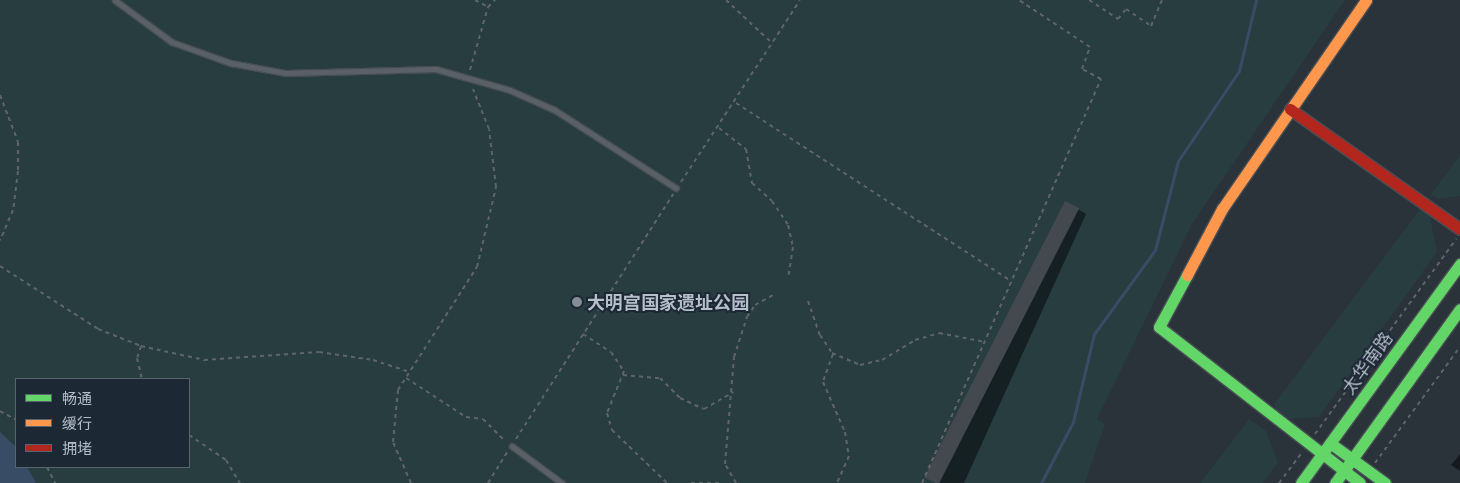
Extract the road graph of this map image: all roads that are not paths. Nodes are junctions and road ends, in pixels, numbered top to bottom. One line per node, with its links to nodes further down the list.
1 (114, 0): 4 (lane)
2 (1366, 0): 3 (street)
3 (1290, 109): 5 (street); 9 (street)
4 (676, 188)
5 (1460, 229)
6 (1460, 264): 9 (street, 太华南路)
7 (1460, 310): 10 (street)
8 (512, 446): 12 (lane)
9 (1327, 448): 10 (street); 11 (street); 13 (street, 太华南路)
10 (1352, 460): 11 (street); 16 (street)
11 (1344, 471): 14 (street); 15 (street)
12 (562, 483)
13 (1302, 483)
14 (1335, 483)
15 (1360, 483)
16 (1385, 483)

